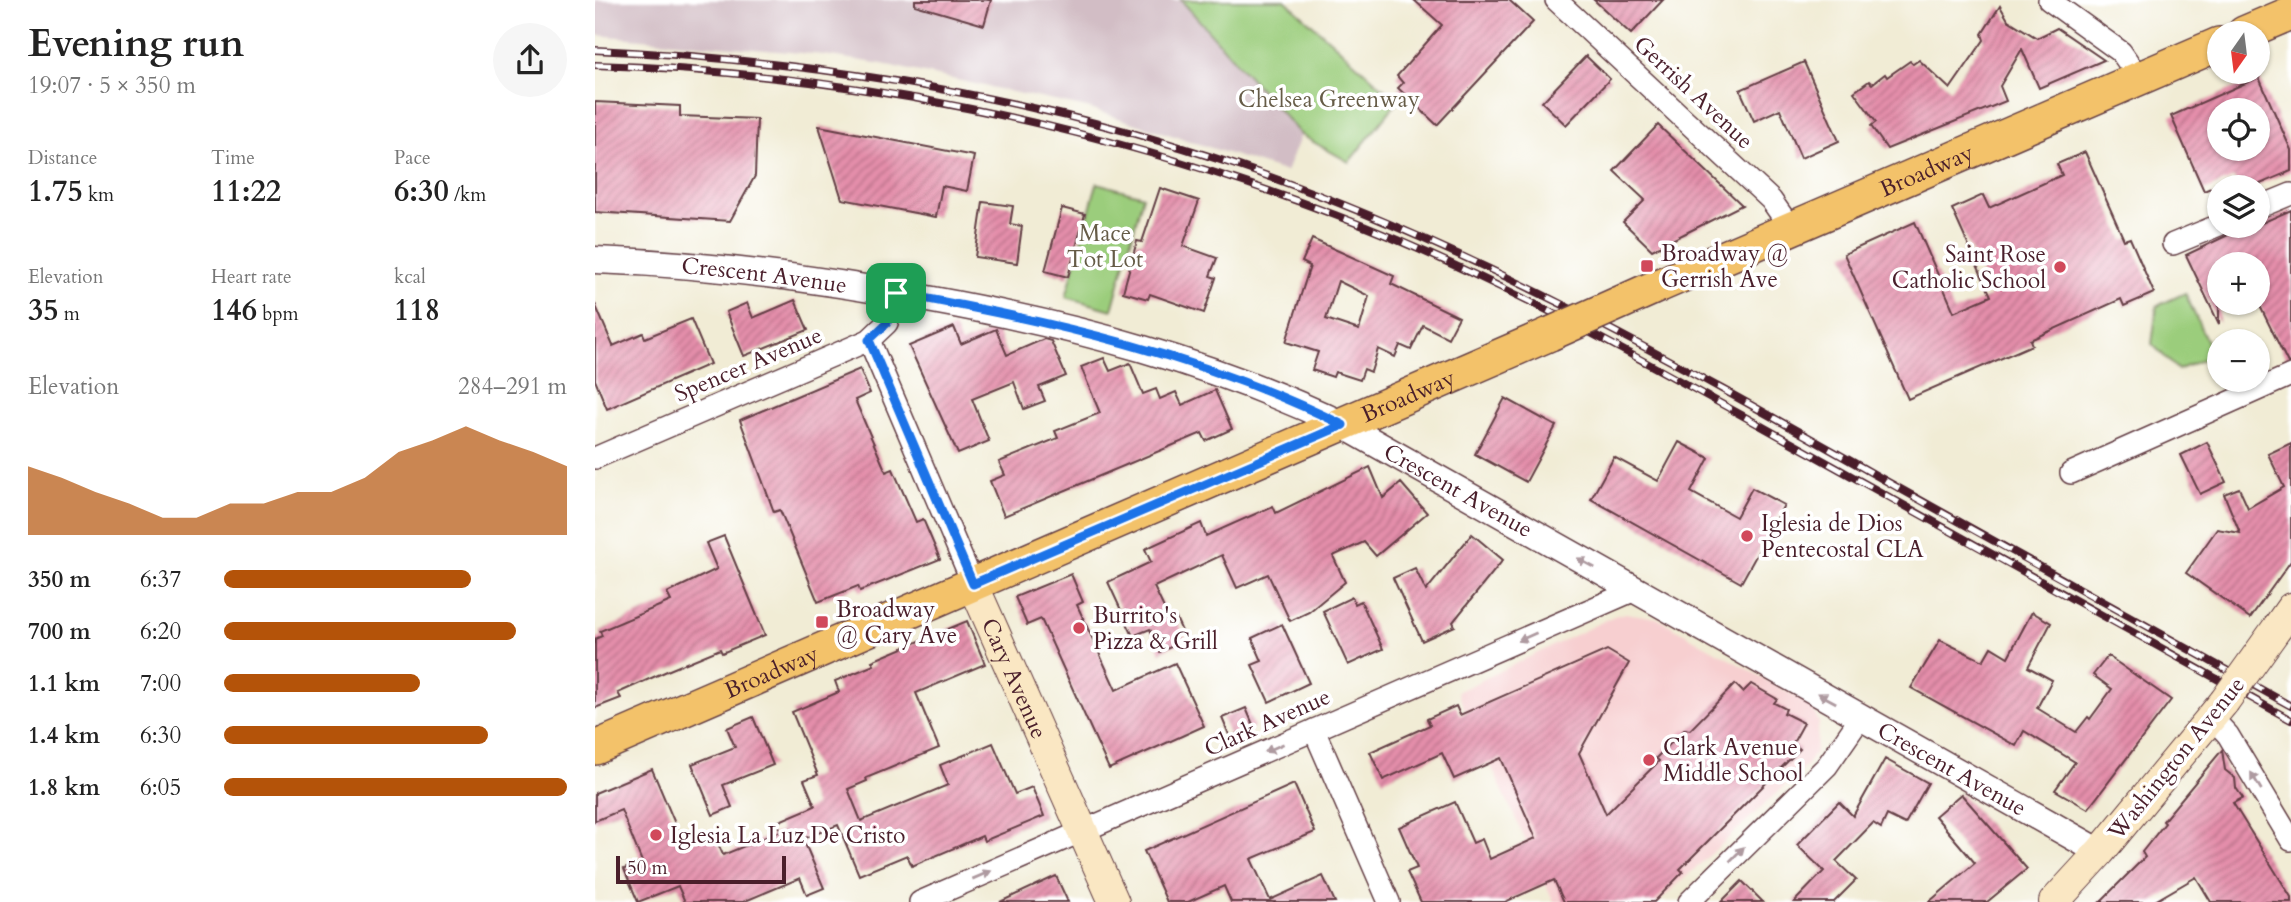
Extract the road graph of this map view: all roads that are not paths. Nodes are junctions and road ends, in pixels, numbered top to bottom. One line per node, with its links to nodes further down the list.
1 (1556, 0): 11 (street, Gerrish Avenue)
2 (2049, 0): 8 (street)
3 (2291, 13): 4 (main road)
4 (2270, 22)
5 (2270, 38): 6 (main road)
6 (2291, 41)
7 (2207, 49): 8 (main road, Broadway)
8 (2139, 78): 11 (main road, Broadway)
9 (2291, 194): 10 (street)
10 (2270, 203)
11 (1790, 227): 18 (main road, Broadway, bridge)
12 (2207, 230): 13 (street)
13 (2173, 244)
14 (595, 260): 15 (street, Crescent Avenue)
15 (896, 293): 16 (street, Spencer Avenue); 18 (street, Crescent Avenue)
16 (869, 340): 19 (street, Spencer Avenue); 21 (street, Cary Avenue)
17 (2291, 375): 20 (street)
18 (1343, 425): 21 (main road, Broadway); 22 (street, Crescent Avenue, one-way to 18)
19 (595, 458)
20 (2071, 473)
21 (973, 584): 27 (main road, Broadway); 28 (main road, Cary Avenue)
22 (1635, 590): 25 (street, Crescent Avenue, one-way to 22); 26 (street, Clark Avenue, one-way to 26)
23 (2284, 618): 24 (main road, Washington Avenue, bridge)
24 (2218, 710): 29 (street, one-way to 24); 30 (main road, Washington Avenue)
25 (1861, 717): 30 (street, Crescent Avenue); 34 (street, one-way to 25)
26 (1314, 730): 28 (street, Clark Avenue, one-way to 28); 33 (street)
27 (595, 748)
28 (1082, 832): 31 (street, Clark Avenue, one-way to 28); 32 (main road, Cary Avenue)
29 (2291, 840)
30 (2100, 852): 35 (main road, Washington Avenue)
31 (920, 902)
32 (1114, 902)
33 (1389, 902)
34 (1689, 902)
35 (2054, 902)

